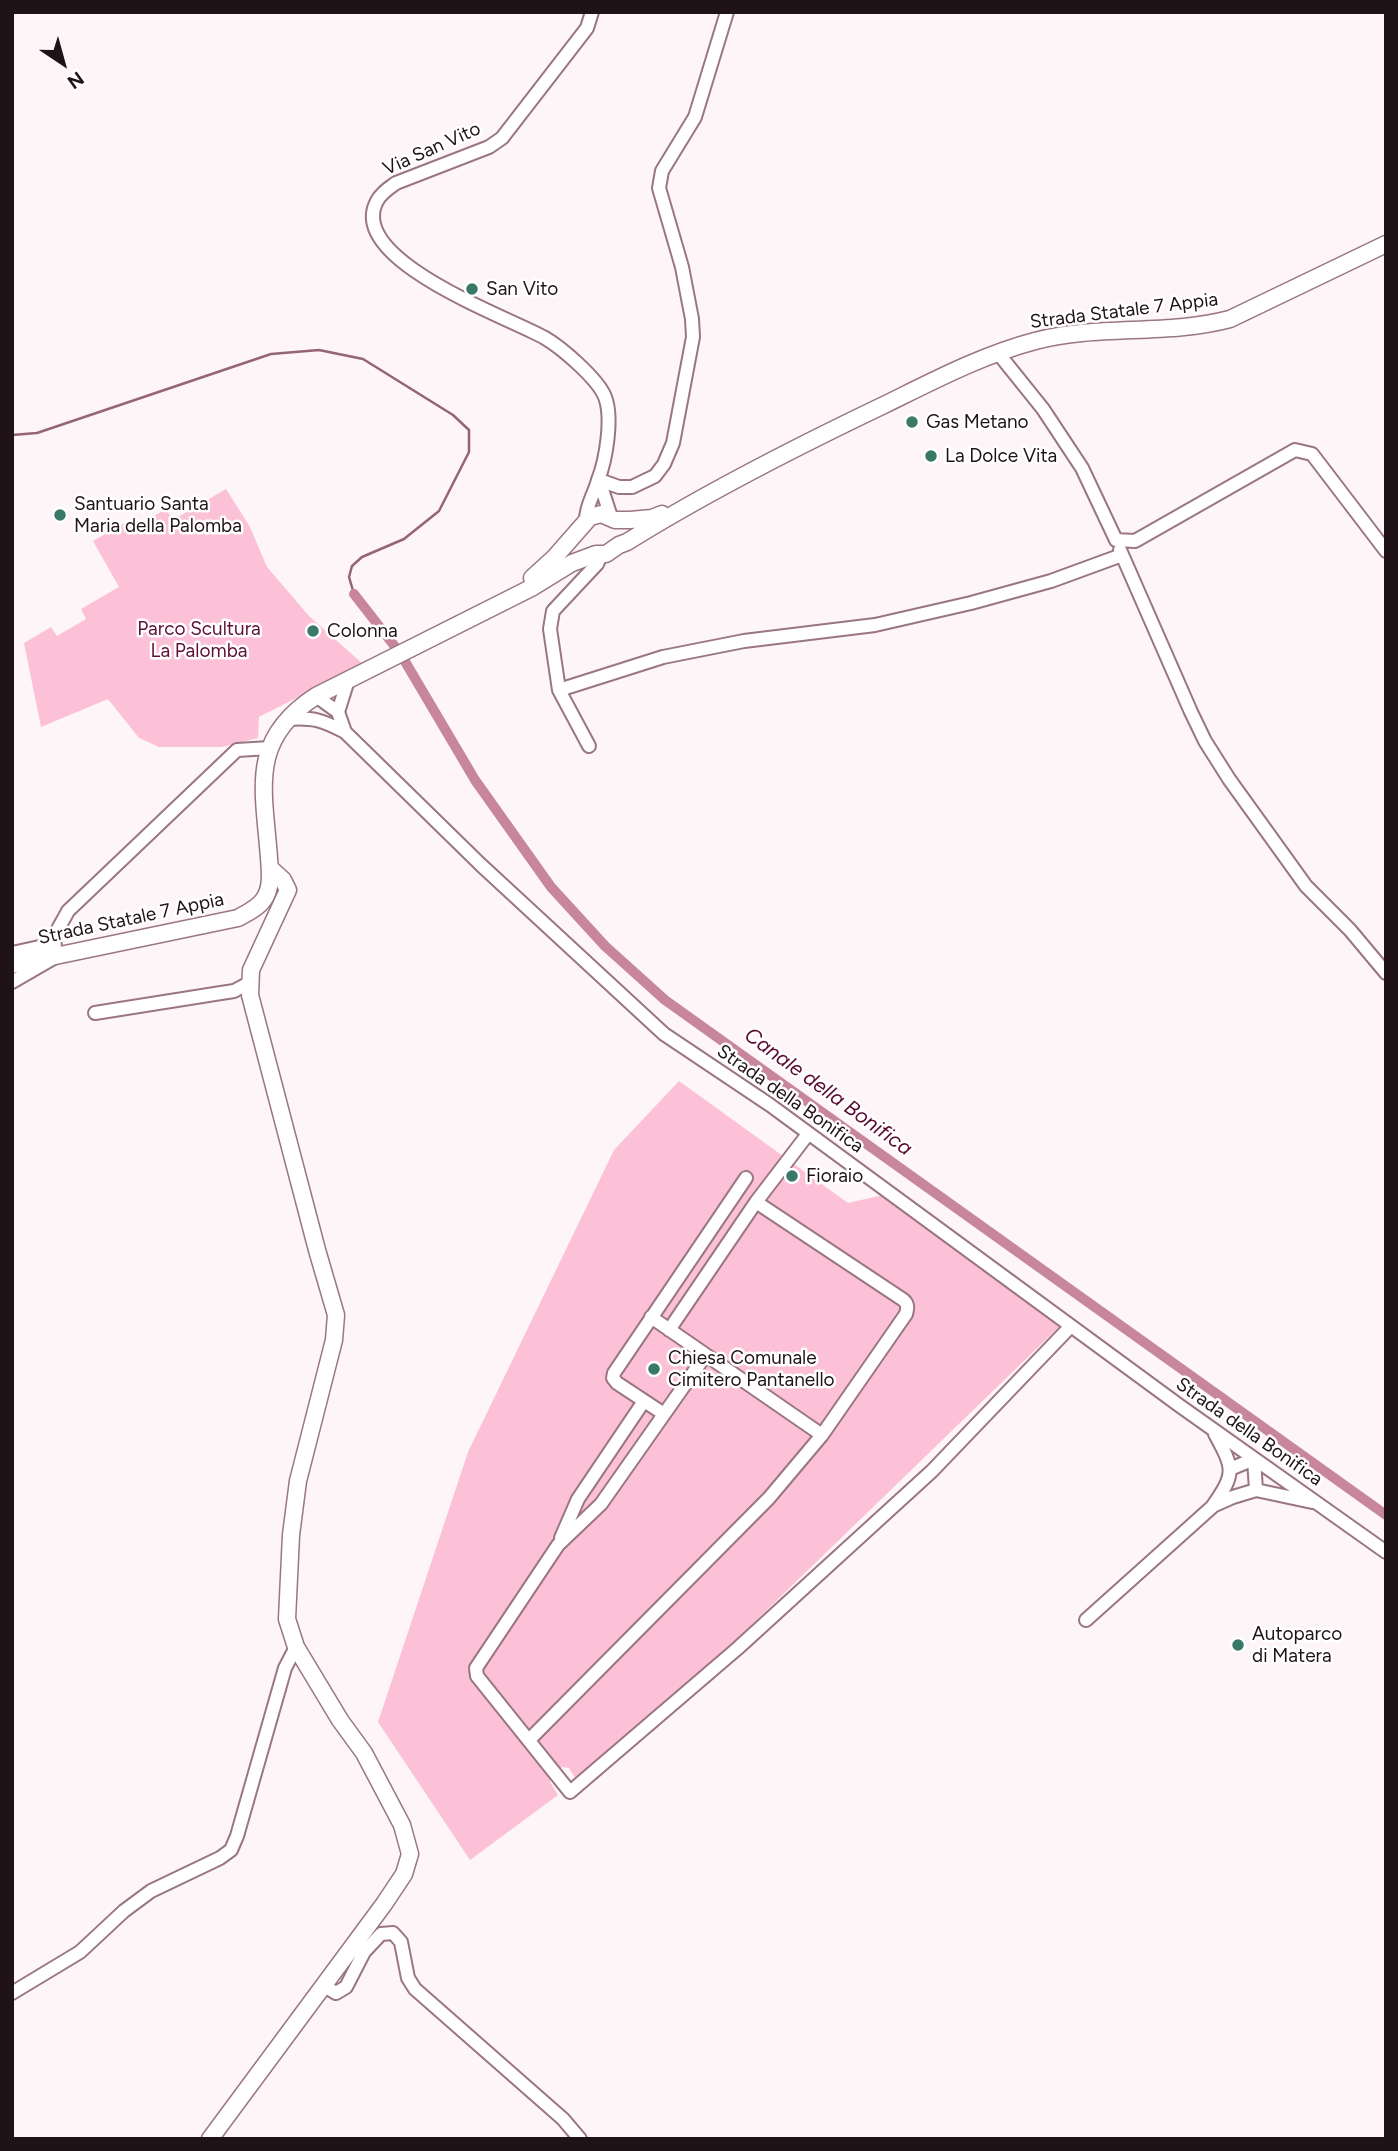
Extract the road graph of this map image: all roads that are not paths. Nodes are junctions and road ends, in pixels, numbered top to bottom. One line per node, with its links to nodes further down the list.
1 (592, 12): 5 (street, Via San Vito)
2 (727, 12): 5 (street)
3 (1386, 244): 4 (main road, Strada Statale 7 Appia)
4 (998, 353): 6 (main road, Strada Statale 7 Appia); 9 (street)
5 (599, 480): 7 (street, Via San Vito); 8 (street, Via San Vito)
6 (678, 510): 7 (main road, Strada Statale 7 Appia); 10 (main road, Strada Statale 7 Appia)
7 (613, 518): 8 (main road, Strada Statale 7 Appia); 10 (main road)
8 (584, 525): 12 (main road); 14 (main road, Strada Statale 7 Appia)
9 (1116, 540): 11 (street); 13 (street)
10 (618, 545): 12 (main road, Strada Statale 7 Appia)
11 (1386, 551)
12 (598, 555): 14 (main road, Strada Statale 7 Appia); 16 (street)
13 (1122, 555): 16 (street); 28 (street)
14 (516, 594): 15 (main road, Strada Statale 7 Appia)
15 (348, 680): 17 (main road, Strada Statale 7 Appia); 18 (street)
16 (559, 690): 22 (street)
17 (316, 696): 18 (street); 19 (main road, Strada Statale 7 Appia); 20 (street)
18 (338, 712): 21 (street)
19 (287, 719): 20 (street); 23 (main road, Strada Statale 7 Appia)
20 (322, 720): 21 (street)
21 (345, 732): 32 (street, Strada della Bonifica)
22 (589, 746)
23 (270, 748): 24 (main road, Strada Statale 7 Appia); 25 (street)
24 (270, 868): 25 (main road, Strada Statale 7 Appia); 30 (main road)
25 (55, 950): 26 (street); 27 (main road, Strada Statale 7 Appia); 29 (street)
26 (12, 953)
27 (12, 965)
28 (1386, 974)
29 (12, 982)
30 (249, 982): 31 (street); 51 (main road)
31 (95, 1013)
32 (808, 1133): 34 (street); 36 (street, Strada della Bonifica)
33 (746, 1178): 35 (street)
34 (756, 1202): 37 (street); 42 (street)
35 (651, 1317): 37 (street); 39 (street)
36 (1071, 1326): 41 (street, Strada della Bonifica); 52 (street)
37 (669, 1330): 38 (street)
38 (705, 1356): 40 (street); 42 (street)
39 (644, 1401): 40 (street); 48 (street)
40 (664, 1415): 48 (street)
41 (1214, 1430): 43 (street, Strada della Bonifica); 44 (street)
42 (822, 1435): 52 (street)
43 (1254, 1459): 44 (street); 45 (street); 46 (street, Strada della Bonifica)
44 (1230, 1469): 47 (street)
45 (1256, 1490): 46 (street); 47 (street)
46 (1316, 1502): 49 (street, Strada della Bonifica)
47 (1212, 1507): 50 (street)
48 (558, 1545): 52 (street)
49 (1386, 1552)
50 (1086, 1620)
51 (296, 1647): 53 (main road); 54 (street)
52 (529, 1740)
53 (324, 1986): 55 (main road); 56 (street)
54 (12, 1993)
55 (210, 2139)
56 (580, 2139)

